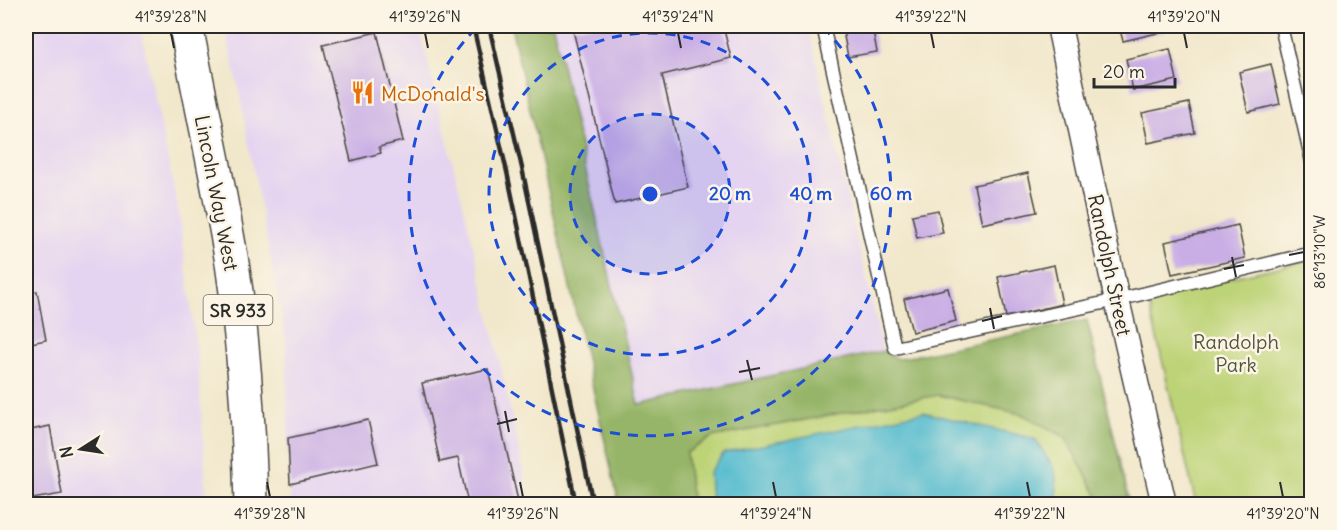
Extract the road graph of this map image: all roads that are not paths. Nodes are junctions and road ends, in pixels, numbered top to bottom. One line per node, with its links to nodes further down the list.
1 (186, 26): 8 (main road, Lincoln Way West / SR 933)
2 (823, 26): 7 (lane)
3 (1059, 26): 7 (street, Randolph Street)
4 (1281, 26): 5 (lane)
5 (1311, 162)
6 (1311, 253): 7 (lane)
7 (1117, 300): 9 (street, Randolph Street)
8 (251, 504)
9 (1164, 504)

